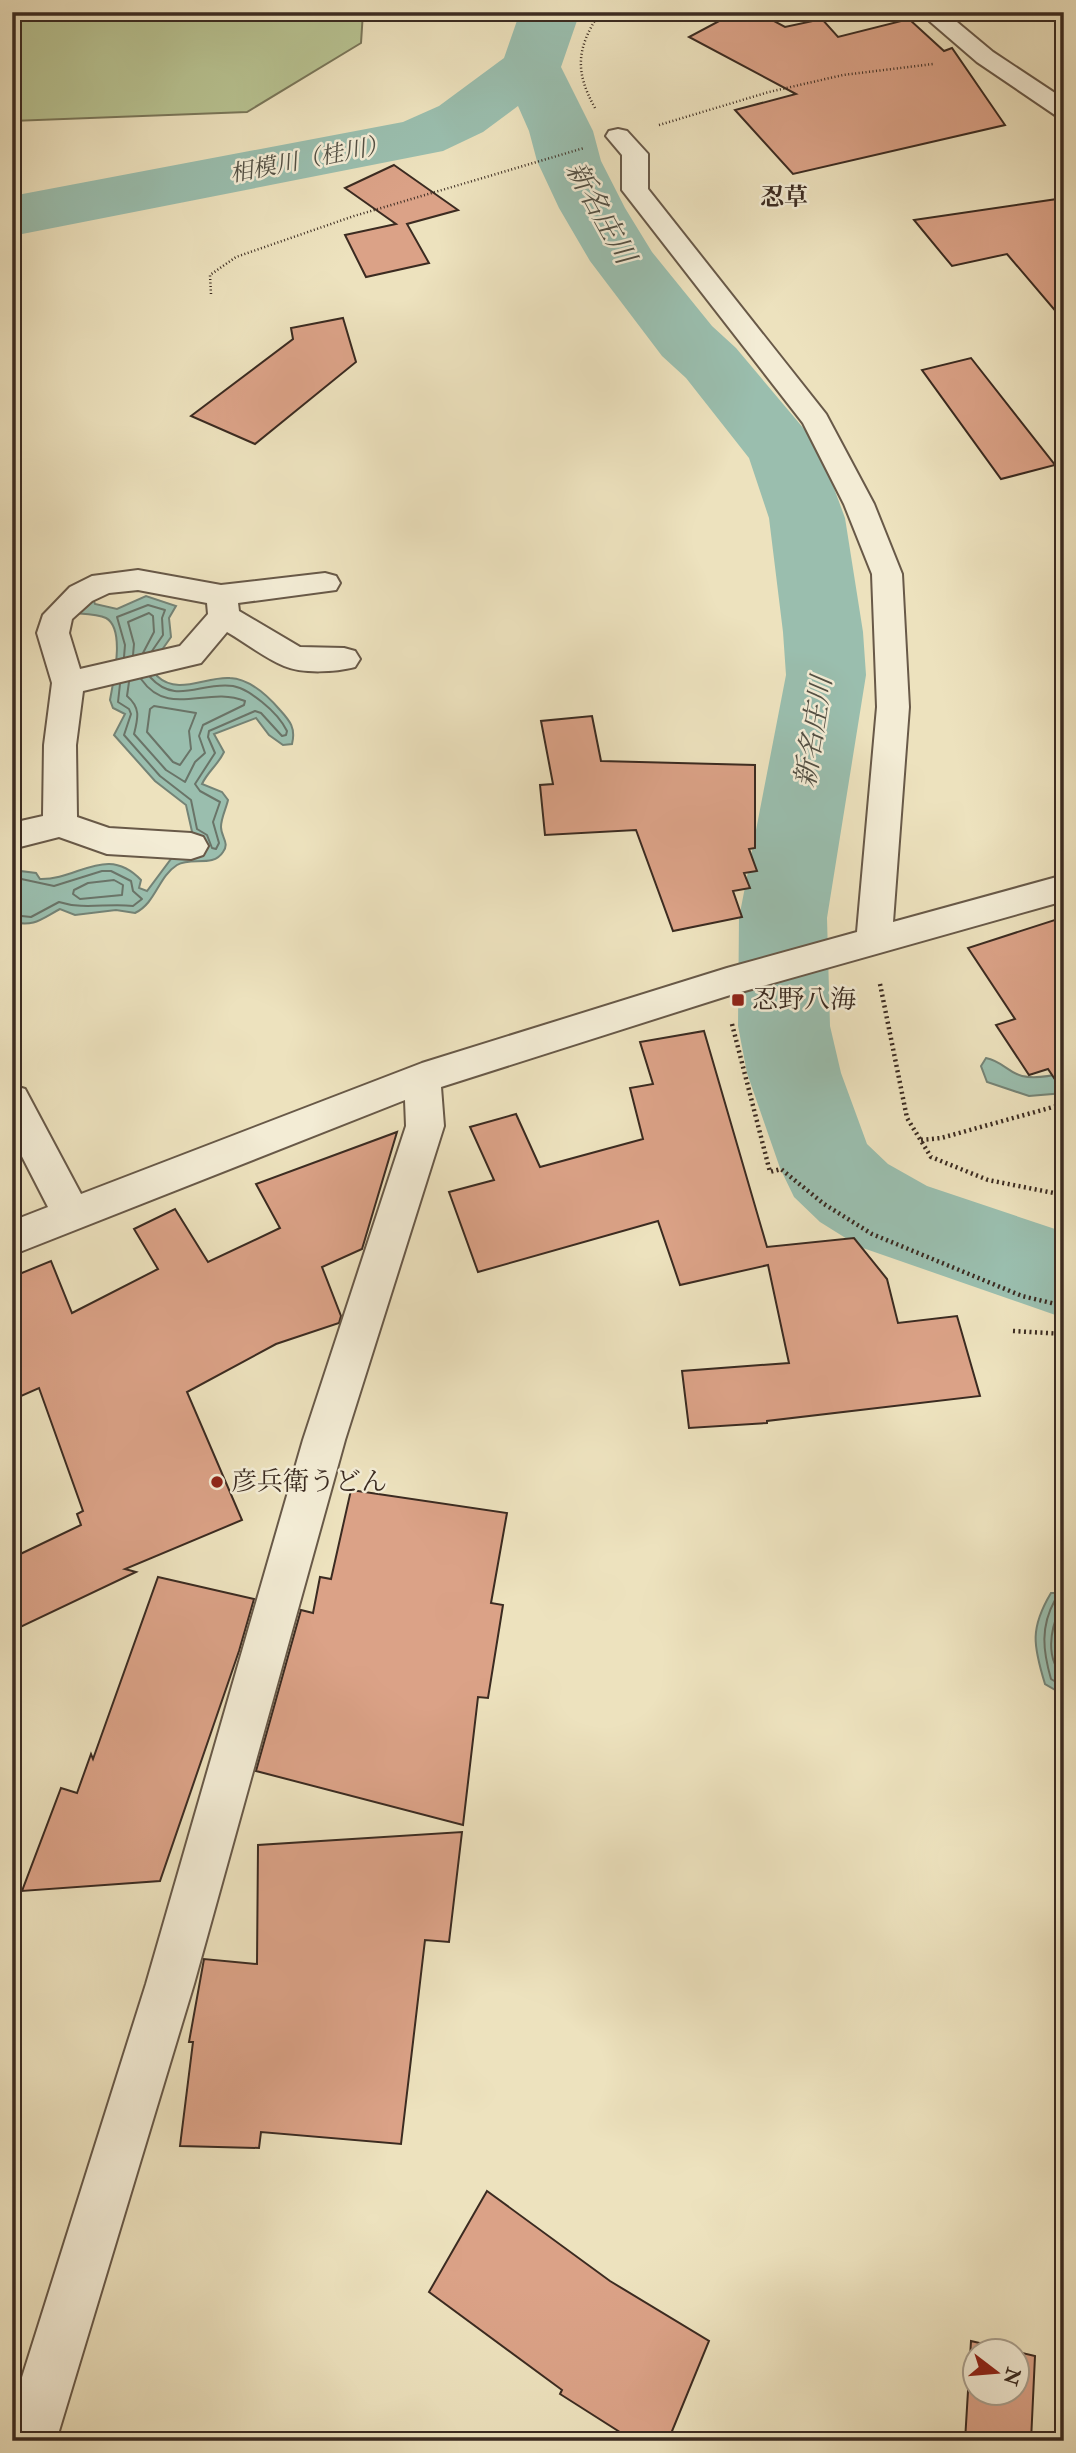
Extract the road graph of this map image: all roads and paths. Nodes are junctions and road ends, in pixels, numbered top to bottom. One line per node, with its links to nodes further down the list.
1 (600, 12): 5 (path)
2 (930, 12): 3 (street)
3 (985, 57): 4 (street); 5 (path)
4 (1064, 110)
5 (613, 139): 6 (path); 15 (street)
6 (211, 294)
7 (325, 583): 8 (street)
8 (223, 605): 9 (street); 10 (street); 10 (street)
9 (344, 659)
10 (68, 683): 11 (street)
11 (60, 824): 12 (street); 13 (street)
12 (12, 836)
13 (191, 846)
14 (1064, 888): 15 (street)
15 (868, 941): 17 (street); 20 (path)
16 (731, 1020): 24 (path)
17 (422, 1078): 22 (street); 27 (street)
18 (12, 1100): 22 (street)
19 (1064, 1104): 20 (path)
20 (921, 1140): 21 (path)
21 (1064, 1195)
22 (72, 1215): 23 (street)
23 (12, 1238)
24 (1064, 1306)
25 (1013, 1331): 26 (path)
26 (1064, 1335)
27 (29, 2441)

